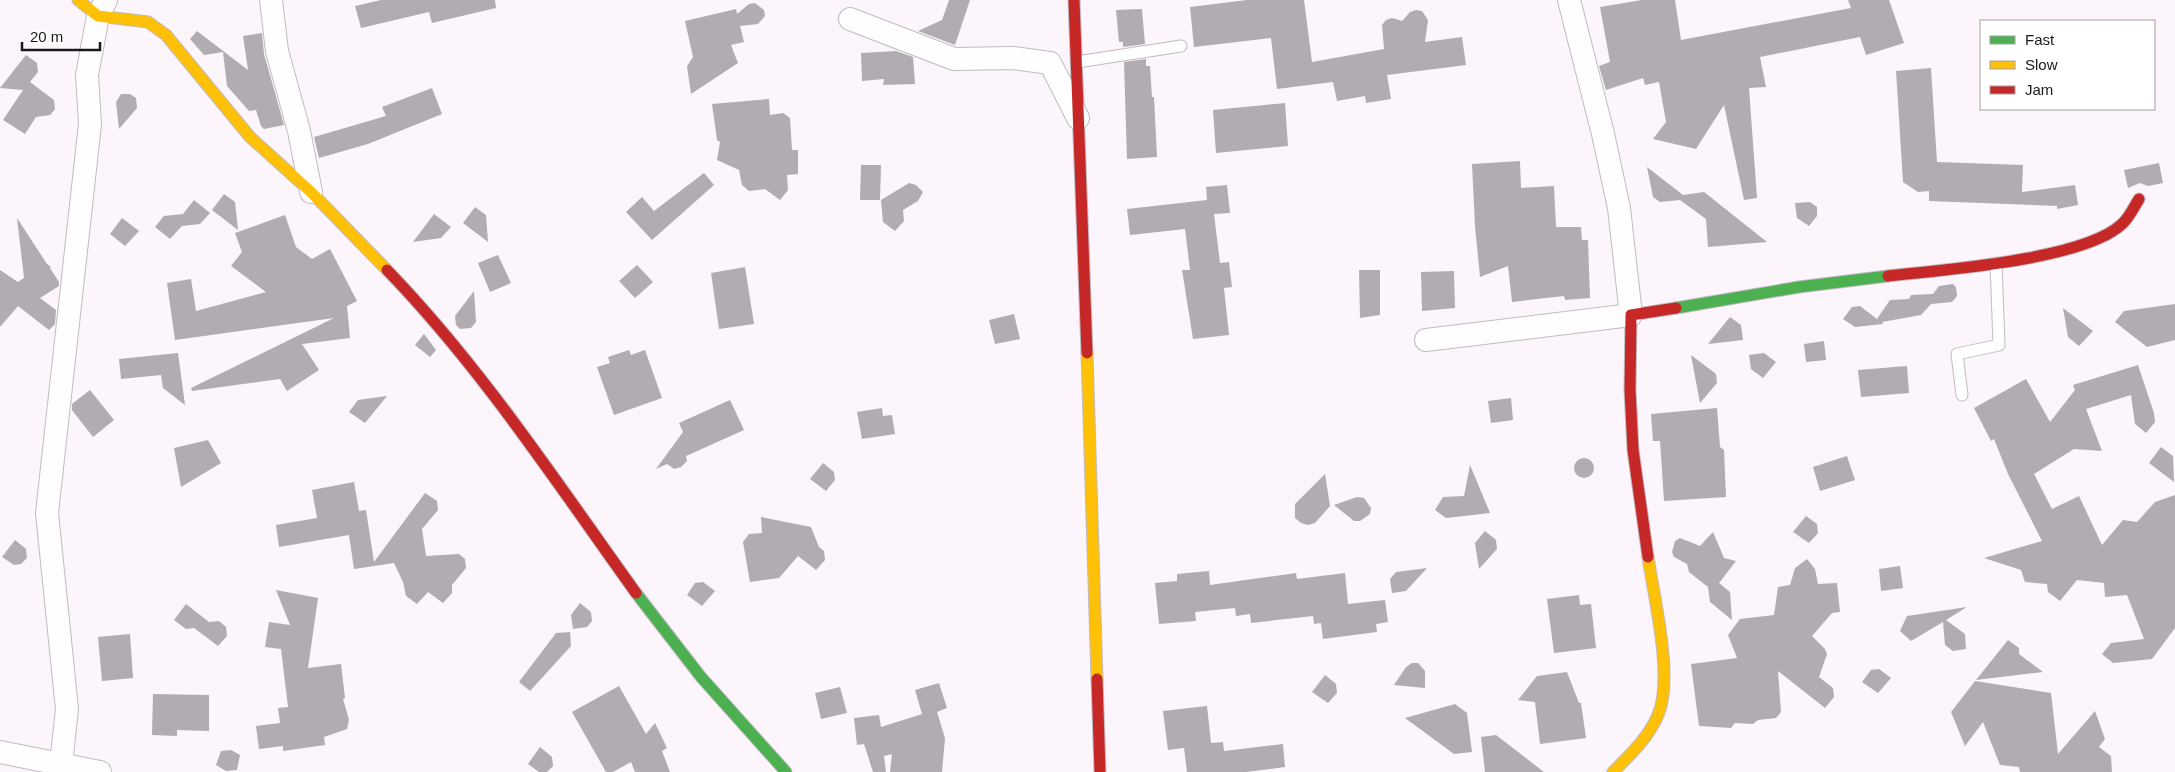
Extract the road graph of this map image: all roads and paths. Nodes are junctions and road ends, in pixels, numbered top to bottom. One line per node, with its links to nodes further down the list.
1 (78, 0): 5 (street)
2 (271, 0): 10 (street)
3 (1074, 0): 8 (street)
4 (1569, 0): 13 (street)
5 (102, 8): 10 (street); 17 (street)
6 (850, 19): 9 (street)
7 (1181, 46): 8 (lane)
8 (1077, 62): 9 (street)
9 (1080, 121): 20 (street)
10 (311, 192): 19 (street)
11 (2139, 199): 12 (street)
12 (1996, 263): 13 (street); 15 (lane)
13 (1631, 315): 14 (street); 21 (street)
14 (1426, 340)
15 (1962, 395)
16 (0, 752): 17 (street)
17 (62, 764): 18 (street)
18 (100, 772)
19 (786, 772)
20 (1100, 772)
21 (1613, 772)

